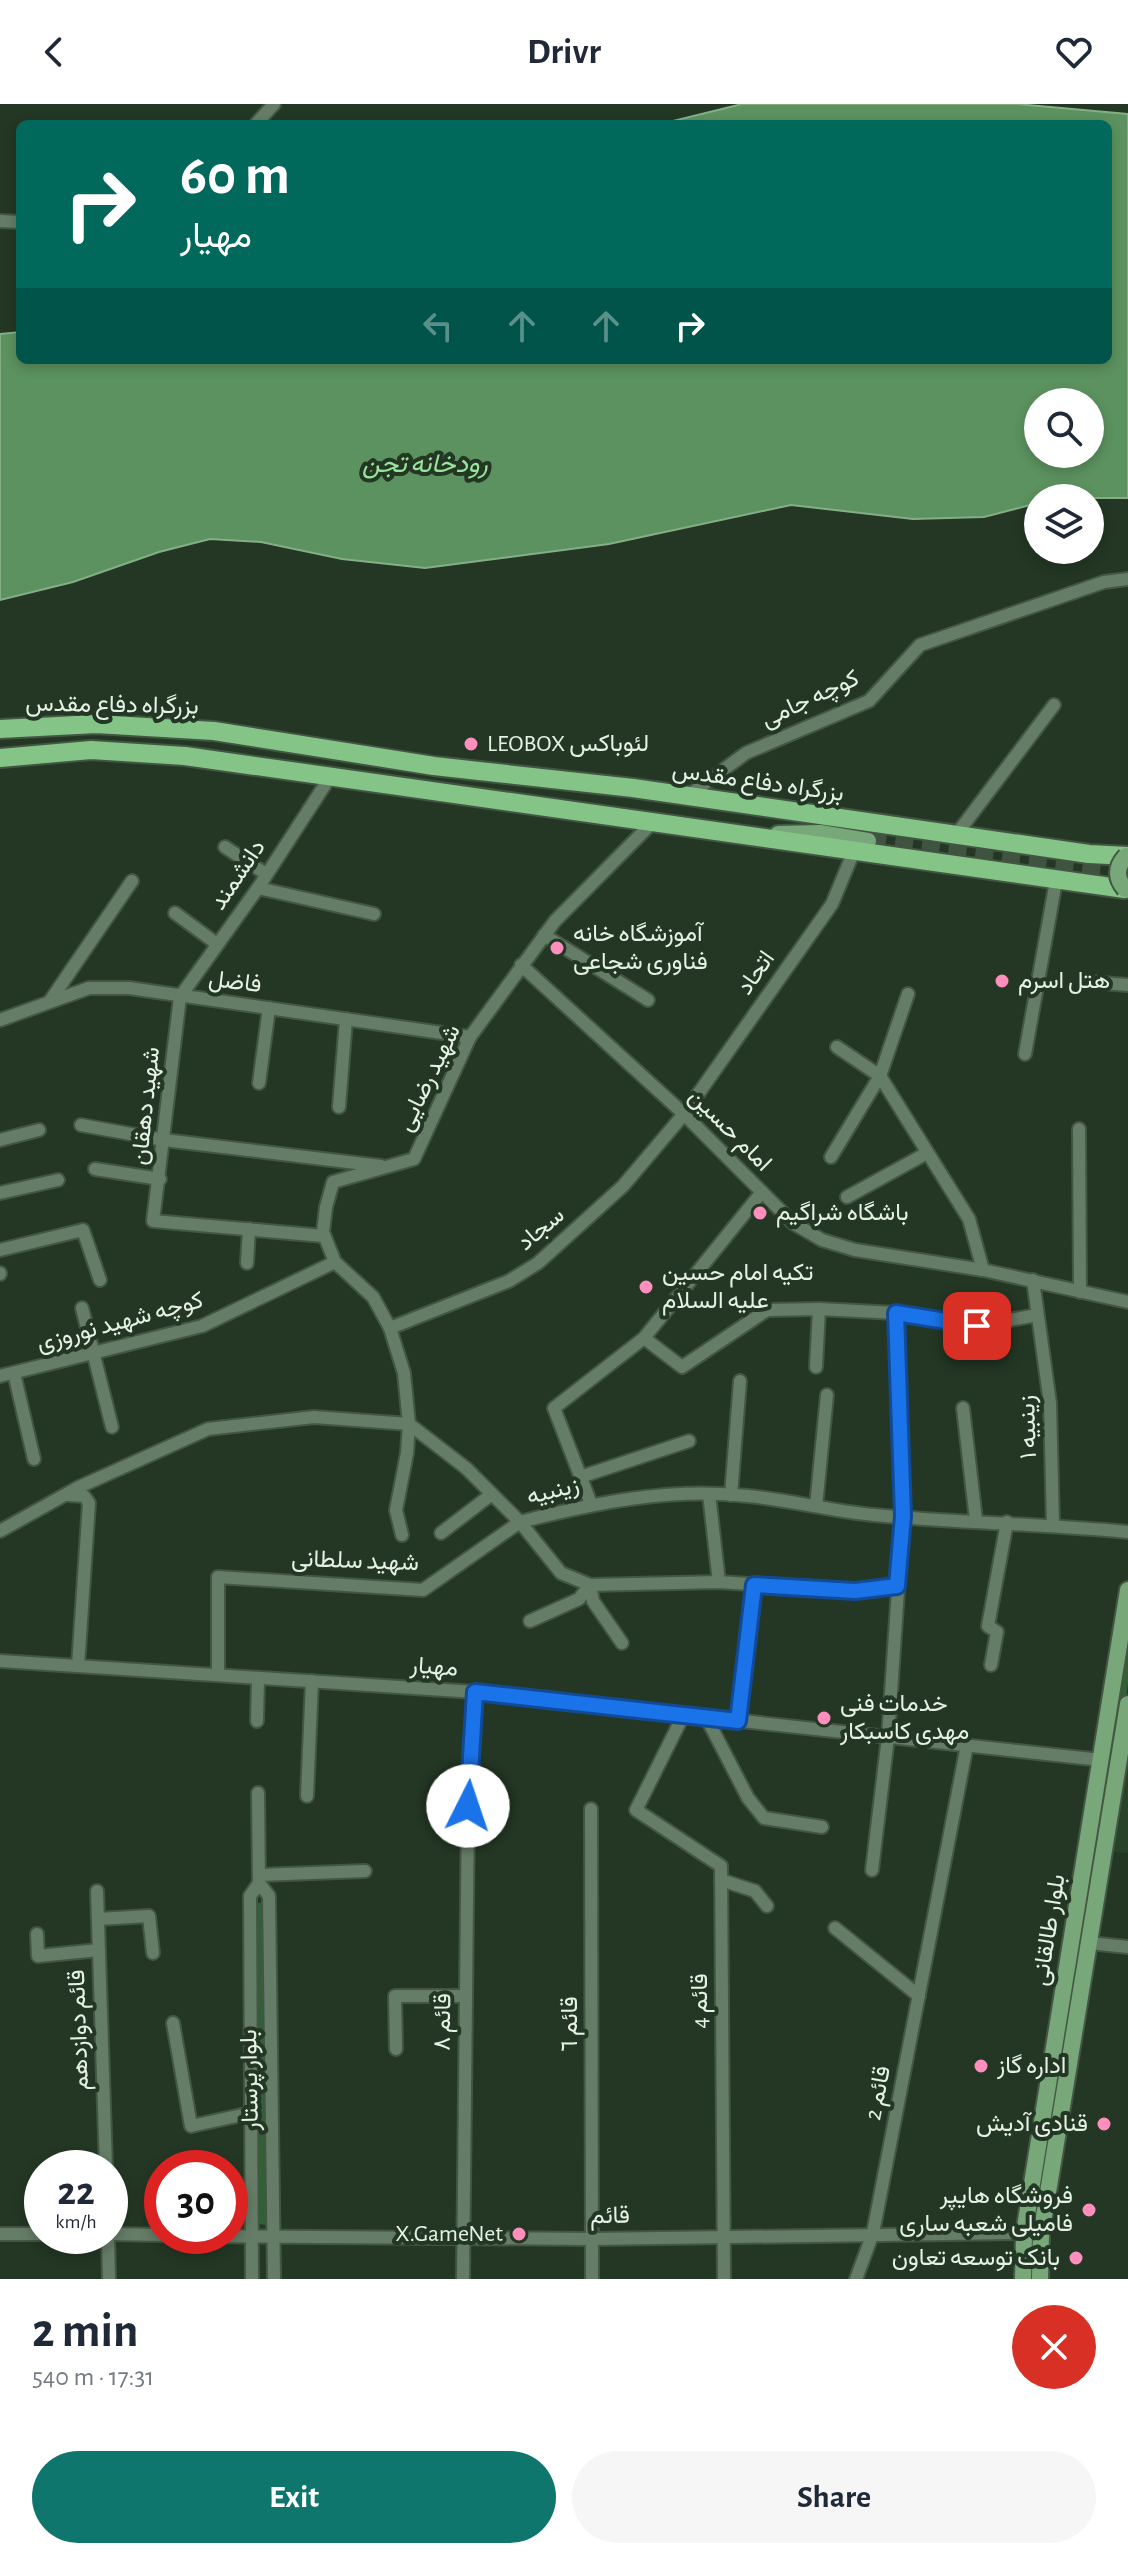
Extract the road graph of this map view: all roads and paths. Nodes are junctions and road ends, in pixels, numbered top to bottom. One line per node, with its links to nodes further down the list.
1 (274, 104): 2 (street)
2 (260, 120)
3 (1128, 579): 8 (street, کوچه جامی)
4 (1054, 705): 10 (street)
5 (0, 729): 8 (highway, بزرگراه دفاع مقدس)
6 (0, 758): 7 (highway, بزرگراه دفاع مقدس)
7 (330, 777): 9 (highway, بزرگراه دفاع مقدس); 14 (street, دانشمند)
8 (688, 796): 10 (highway, بزرگراه دفاع مقدس)
9 (652, 823): 11 (highway, بزرگراه دفاع مقدس); 21 (street, شهید رضایی)
10 (956, 835): 13 (highway, بزرگراه دفاع مقدس)
11 (861, 846): 16 (highway, بزرگراه دفاع مقدس); 39 (street, اتحاد)
12 (225, 847): 14 (street)
13 (1116, 857): 17 (main road, bridge)
14 (266, 874): 18 (street, دانشمند)
15 (132, 881): 29 (street)
16 (1056, 881): 17 (highway, بزرگراه دفاع مقدس); 35 (street)
17 (1114, 886)
18 (258, 888): 20 (street); 22 (street, دانشمند)
19 (175, 913): 22 (street)
20 (374, 914)
21 (544, 935): 23 (street, شهید رضایی); 28 (street)
22 (217, 944): 27 (street, دانشمند)
23 (521, 965): 33 (street, شهید رضایی); 39 (street, امام حسین)
24 (1089, 982): 25 (street)
25 (1128, 985)
26 (908, 994): 36 (street)
27 (180, 997): 29 (street, فاضل); 30 (street, فاضل); 44 (street, شهید دهقان)
28 (648, 1000)
29 (50, 1001): 32 (street, فاضل)
30 (269, 1008): 31 (street, فاضل); 37 (street)
31 (346, 1019): 33 (street, فاضل); 38 (street)
32 (0, 1020)
33 (470, 1037): 47 (street, شهید رضایی)
34 (837, 1047): 36 (street)
35 (1025, 1054)
36 (880, 1076): 45 (street); 46 (street)
37 (259, 1083)
38 (339, 1107)
39 (684, 1114): 51 (street, امام حسین); 68 (street, سجاد)
40 (81, 1125): 44 (street)
41 (1079, 1129): 62 (street)
42 (39, 1130): 43 (street)
43 (0, 1140)
44 (164, 1140): 47 (street); 49 (street, شهید دهقان)
45 (927, 1153): 53 (street); 59 (street)
46 (831, 1157)
47 (388, 1167): 55 (street, شهید رضایی)
48 (95, 1169): 49 (street)
49 (160, 1179): 54 (street, شهید دهقان)
50 (58, 1180): 52 (street)
51 (762, 1192): 59 (street, امام حسین); 69 (street)
52 (0, 1193)
53 (847, 1197)
54 (249, 1229): 55 (street); 58 (street)
55 (324, 1236): 57 (street)
56 (0, 1250): 60 (street)
57 (335, 1262): 68 (street); 70 (street, کوچه شهید نوروزی)
58 (247, 1263)
59 (983, 1270): 61 (street, امام حسین)
60 (100, 1280)
61 (1033, 1280): 62 (street, امام حسین); 67 (street, زینبیه ۱)
62 (1080, 1292): 63 (street, امام حسین)
63 (1128, 1302)
64 (82, 1308): 70 (street)
65 (819, 1309): 66 (street); 69 (street); 71 (street)
66 (896, 1313): 67 (street); 88 (street)
67 (1037, 1315): 92 (street, زینبیه ۱)
68 (390, 1328): 77 (street)
69 (644, 1338): 81 (street)
70 (93, 1353): 72 (street, کوچه شهید نوروزی); 78 (street)
71 (816, 1367)
72 (14, 1373): 73 (street, کوچه شهید نوروزی); 80 (street)
73 (0, 1376)
74 (740, 1381): 85 (street)
75 (827, 1395): 87 (street)
76 (963, 1408): 89 (street)
77 (409, 1424): 82 (street, زینبیه); 84 (street); 96 (street)
78 (112, 1427)
79 (689, 1441): 81 (street)
80 (34, 1459)
81 (580, 1477): 86 (street)
82 (492, 1494): 90 (street, زینبیه); 95 (street)
83 (709, 1494): 85 (street, زینبیه); 86 (street, زینبیه); 97 (street)
84 (63, 1495): 93 (street); 106 (street)
85 (731, 1495): 87 (street, زینبیه)
86 (591, 1504): 90 (street, زینبیه)
87 (816, 1506): 88 (street, زینبیه)
88 (903, 1516): 89 (street, زینبیه); 100 (street)
89 (976, 1520): 91 (street, زینبیه)
90 (520, 1522): 98 (street); 107 (street, شهید سلطانی)
91 (1007, 1522): 92 (street, زینبیه); 105 (street)
92 (1053, 1525): 94 (street, زینبیه)
93 (0, 1531)
94 (1128, 1532)
95 (441, 1533)
96 (402, 1535)
97 (719, 1582): 98 (street); 99 (street)
98 (590, 1585): 102 (street); 103 (street)
99 (754, 1585): 100 (street); 116 (street)
100 (897, 1586): 117 (street)
101 (1128, 1590): 110 (main road, بلوار طالقانی)
102 (530, 1621)
103 (622, 1643)
104 (0, 1661): 106 (street, مهیار)
105 (991, 1665)
106 (78, 1666): 107 (street, مهیار)
107 (218, 1675): 108 (street, مهیار)
108 (258, 1678): 109 (street, مهیار); 115 (street)
109 (312, 1681): 111 (street, مهیار); 121 (street)
110 (1121, 1685): 119 (main road, بلوار طالقانی)
111 (475, 1692): 113 (street, مهیار); 137 (street, قائم ٨)
112 (1128, 1704): 133 (main road, بلوار طالقانی)
113 (684, 1714): 114 (street, مهیار); 127 (street)
114 (706, 1717): 116 (street, مهیار); 123 (street)
115 (257, 1721)
116 (738, 1721): 117 (street, مهیار)
117 (888, 1737): 118 (street, مهیار); 124 (street)
118 (967, 1745): 119 (street, مهیار); 138 (street, قائم 2)
119 (1101, 1760): 144 (main road, بلوار طالقانی)
120 (258, 1793): 126 (street, بلوار پرستار)
121 (307, 1796)
122 (591, 1809): 152 (street, قائم ٦)
123 (822, 1827)
124 (872, 1870)
125 (365, 1871): 126 (street)
126 (259, 1879): 141 (street, بلوار پرستار); 149 (street, بلوار پرستار)
127 (721, 1880): 129 (street); 150 (street, قائم 4)
128 (97, 1891): 130 (street, قائم دوازدهم)
129 (767, 1906)
130 (98, 1919): 135 (street, قائم دوازدهم); 136 (street)
131 (835, 1928): 138 (street)
132 (37, 1934): 135 (street)
133 (1089, 1943): 134 (street); 162 (main road, بلوار طالقانی)
134 (1128, 1947)
135 (99, 1950): 142 (street, قائم دوازدهم)
136 (153, 1953)
137 (466, 1996): 140 (street); 151 (street, قائم ٨)
138 (919, 1996): 143 (street, قائم 2)
139 (173, 2023): 141 (street)
140 (396, 2049)
141 (251, 2113): 148 (street, بلوار پرستار)
142 (105, 2150)
143 (873, 2233): 144 (street, قائم); 150 (street, قائم); 160 (street, قائم 2)
144 (1024, 2233): 161 (main road, بلوار طالقانی)
145 (0, 2234): 146 (street)
146 (24, 2234)
147 (248, 2237): 148 (street, قائم)
148 (252, 2237): 149 (street, قائم); 155 (street, بلوار پرستار)
149 (274, 2237): 151 (street, قائم); 156 (street, بلوار پرستار)
150 (724, 2237): 152 (street, قائم); 159 (street, قائم 4)
151 (463, 2239): 152 (street, قائم); 157 (street, قائم ٨)
152 (592, 2239): 158 (street, قائم ٦)
153 (109, 2254): 154 (street)
154 (109, 2279)
155 (252, 2279)
156 (274, 2279)
157 (463, 2279)
158 (592, 2279)
159 (724, 2279)
160 (856, 2279)
161 (1023, 2279)
162 (1040, 2279)

